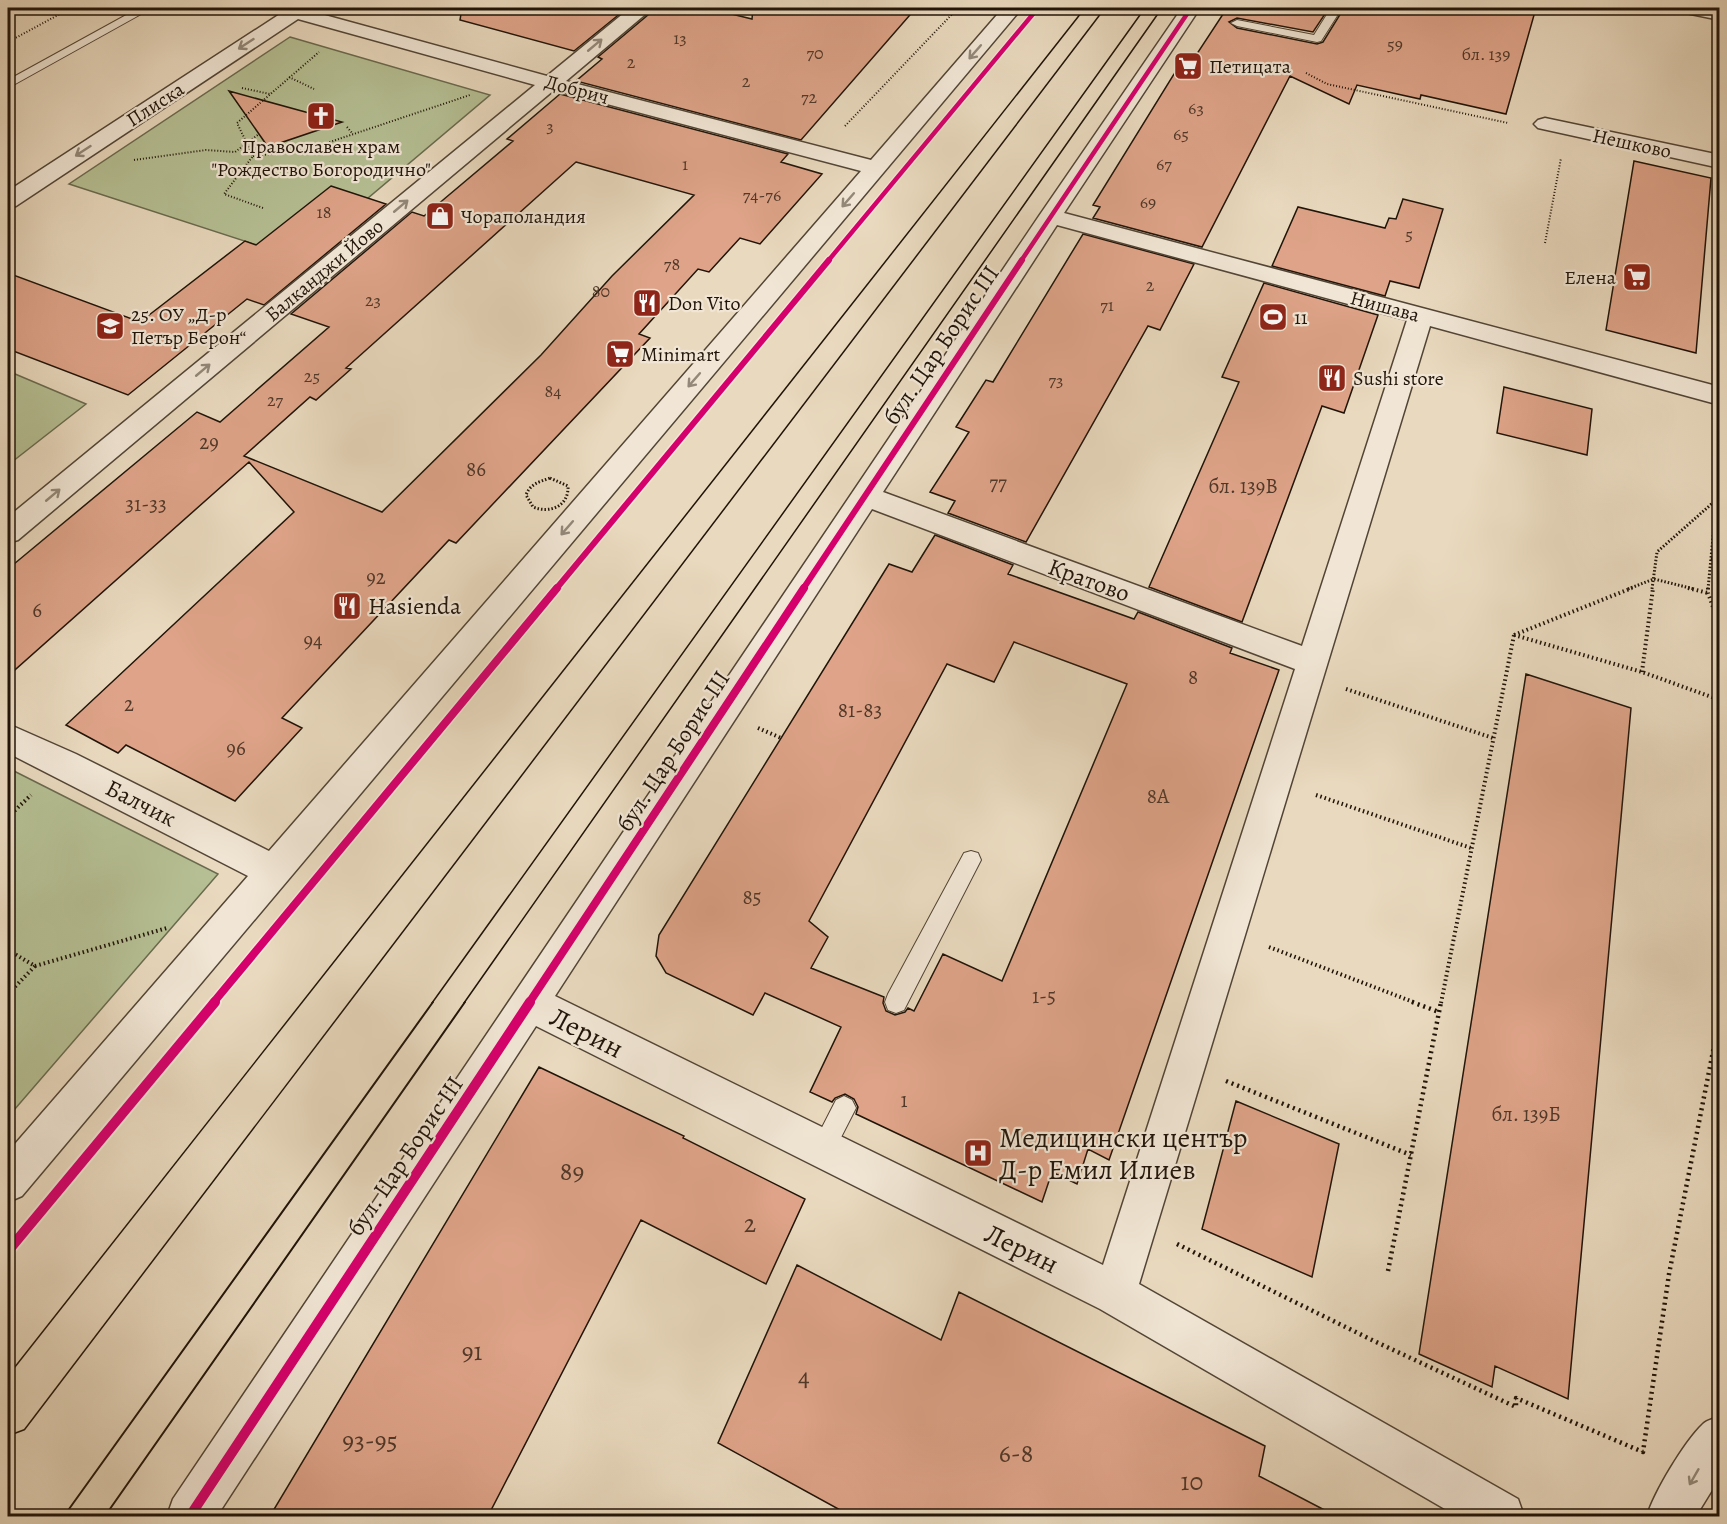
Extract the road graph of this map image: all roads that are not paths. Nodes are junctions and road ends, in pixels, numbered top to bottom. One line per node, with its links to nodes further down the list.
1 (146, 8): 12 (lane)
2 (640, 8): 11 (street, Балканджи Йово, one-way to 2)
3 (1013, 8): 15 (street, one-way to 15)
4 (1095, 8): 32 (main road)
5 (1191, 8): 17 (street, бул. Цар Борис III)
6 (1336, 8): 10 (lane)
7 (1688, 8): 9 (street)
8 (292, 9): 11 (street, Добрич); 16 (street, Плиска, one-way to 16)
9 (1719, 14)
10 (1237, 23)
11 (550, 82): 15 (street, Добрич); 21 (street, Балканджи Йово, one-way to 11)
12 (8, 84)
13 (1545, 124): 14 (street, Нешково)
14 (1719, 162)
15 (876, 168): 25 (street, one-way to 25)
16 (8, 201)
17 (1050, 216): 18 (street, Нишава); 20 (street, бул. Цар Борис III)
18 (1421, 316): 19 (street, Нишава); 22 (street)
19 (1719, 396)
20 (865, 496): 22 (street, Кратово); 27 (street, бул. Цар Борис III)
21 (8, 532)
22 (1310, 669): 31 (street)
23 (8, 738): 25 (street, Балчик)
24 (971, 860): 26 (lane)
25 (273, 872): 30 (street)
26 (896, 1002)
27 (530, 1003): 29 (street, Лерин); 34 (street, бул. Цар Борис III)
28 (844, 1108): 29 (lane)
29 (823, 1149): 31 (street, Лерин)
30 (8, 1182)
31 (1115, 1294): 35 (street, Лерин)
32 (8, 1413)
33 (1719, 1439): 36 (street, one-way to 36)
34 (190, 1516)
35 (1501, 1516)
36 (1670, 1516)

